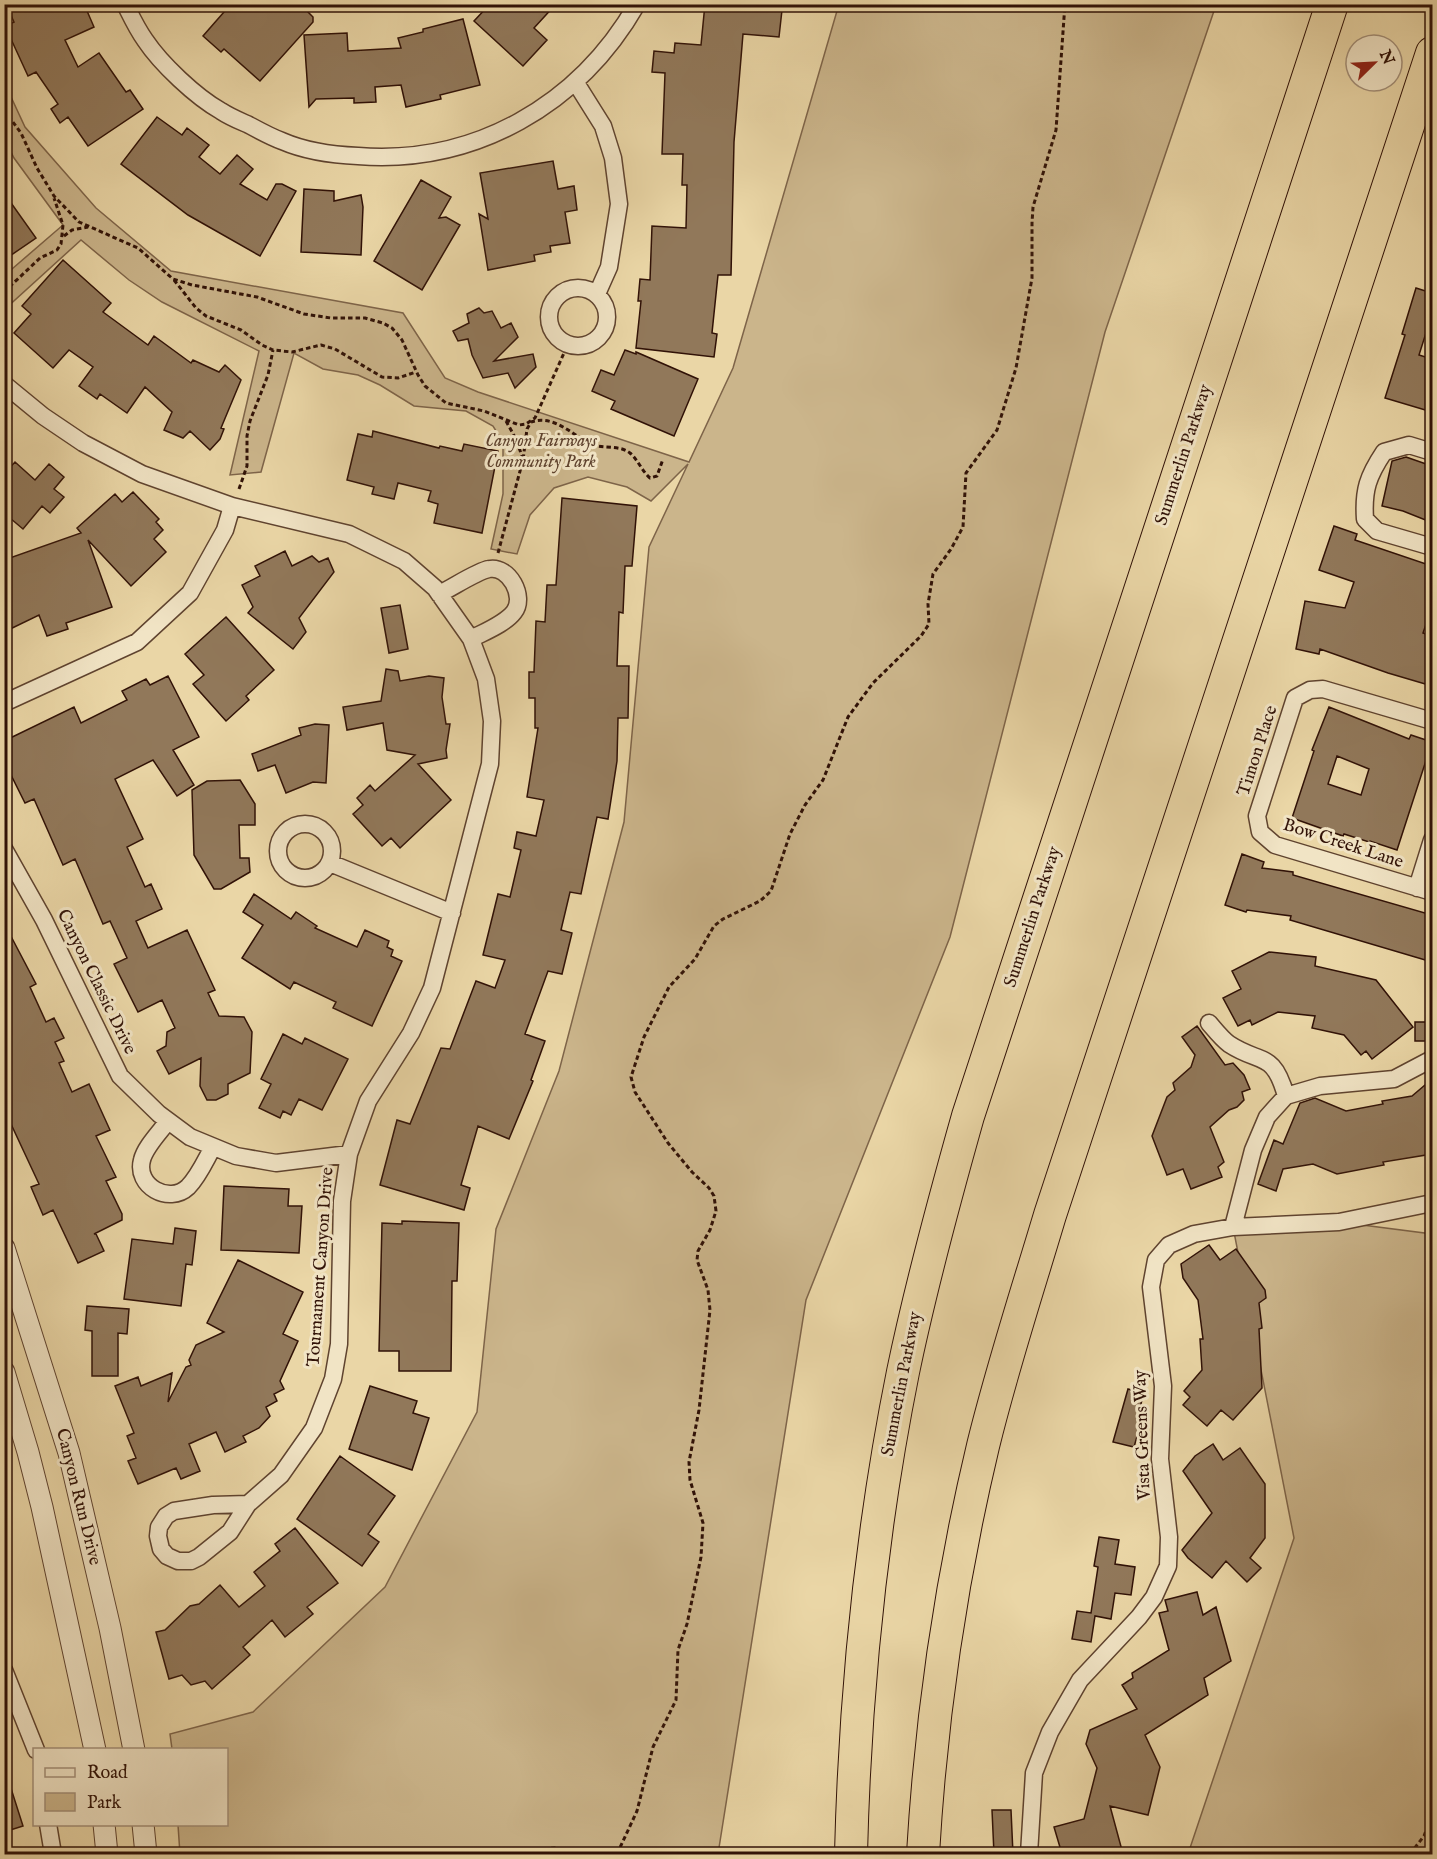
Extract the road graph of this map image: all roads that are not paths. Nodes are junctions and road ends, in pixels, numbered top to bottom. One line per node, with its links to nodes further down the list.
1 (125, 4): 5 (street)
2 (637, 4): 5 (street)
3 (1332, 4): 42 (highway, Summerlin Parkway)
4 (1432, 53): 43 (highway)
5 (576, 83): 6 (street)
6 (597, 294): 6 (street)
7 (4, 384): 9 (street, Tournament Canyon Drive)
8 (1432, 452): 10 (street)
9 (232, 506): 11 (street, Tournament Canyon Drive); 13 (street)
10 (1432, 547)
11 (439, 594): 12 (street, Tournament Canyon Drive); 12 (street)
12 (471, 639): 20 (street, Tournament Canyon Drive)
13 (4, 703)
14 (1432, 721): 15 (street, Timon Place)
15 (1257, 816): 19 (street, Bow Creek Lane)
16 (1432, 840): 19 (street)
17 (4, 849): 24 (street, Canyon Classic Drive)
18 (330, 863): 20 (street)
19 (1425, 890)
20 (452, 913): 26 (street, Tournament Canyon Drive)
21 (1209, 1023): 23 (street)
22 (1432, 1059): 23 (street)
23 (1286, 1096): 28 (street)
24 (168, 1121): 25 (street, Canyon Classic Drive); 25 (street)
25 (213, 1147): 26 (street, Canyon Classic Drive)
26 (350, 1154): 31 (street, Tournament Canyon Drive)
27 (1432, 1203): 28 (street, Vista Greens Way)
28 (1233, 1227): 44 (street, Vista Greens Way)
29 (4, 1248): 35 (street, Canyon Run Drive)
30 (4, 1372): 34 (street, Canyon Run Drive)
31 (248, 1504): 31 (street, Tournament Canyon Drive)
32 (4, 1670): 33 (street)
33 (36, 1748)
34 (95, 1748)
35 (134, 1748)
36 (48, 1826): 39 (street)
37 (104, 1826): 40 (street)
38 (143, 1826): 41 (street)
39 (53, 1854)
40 (107, 1854)
41 (146, 1854)
42 (851, 1854)
43 (923, 1854)
44 (1029, 1854)

